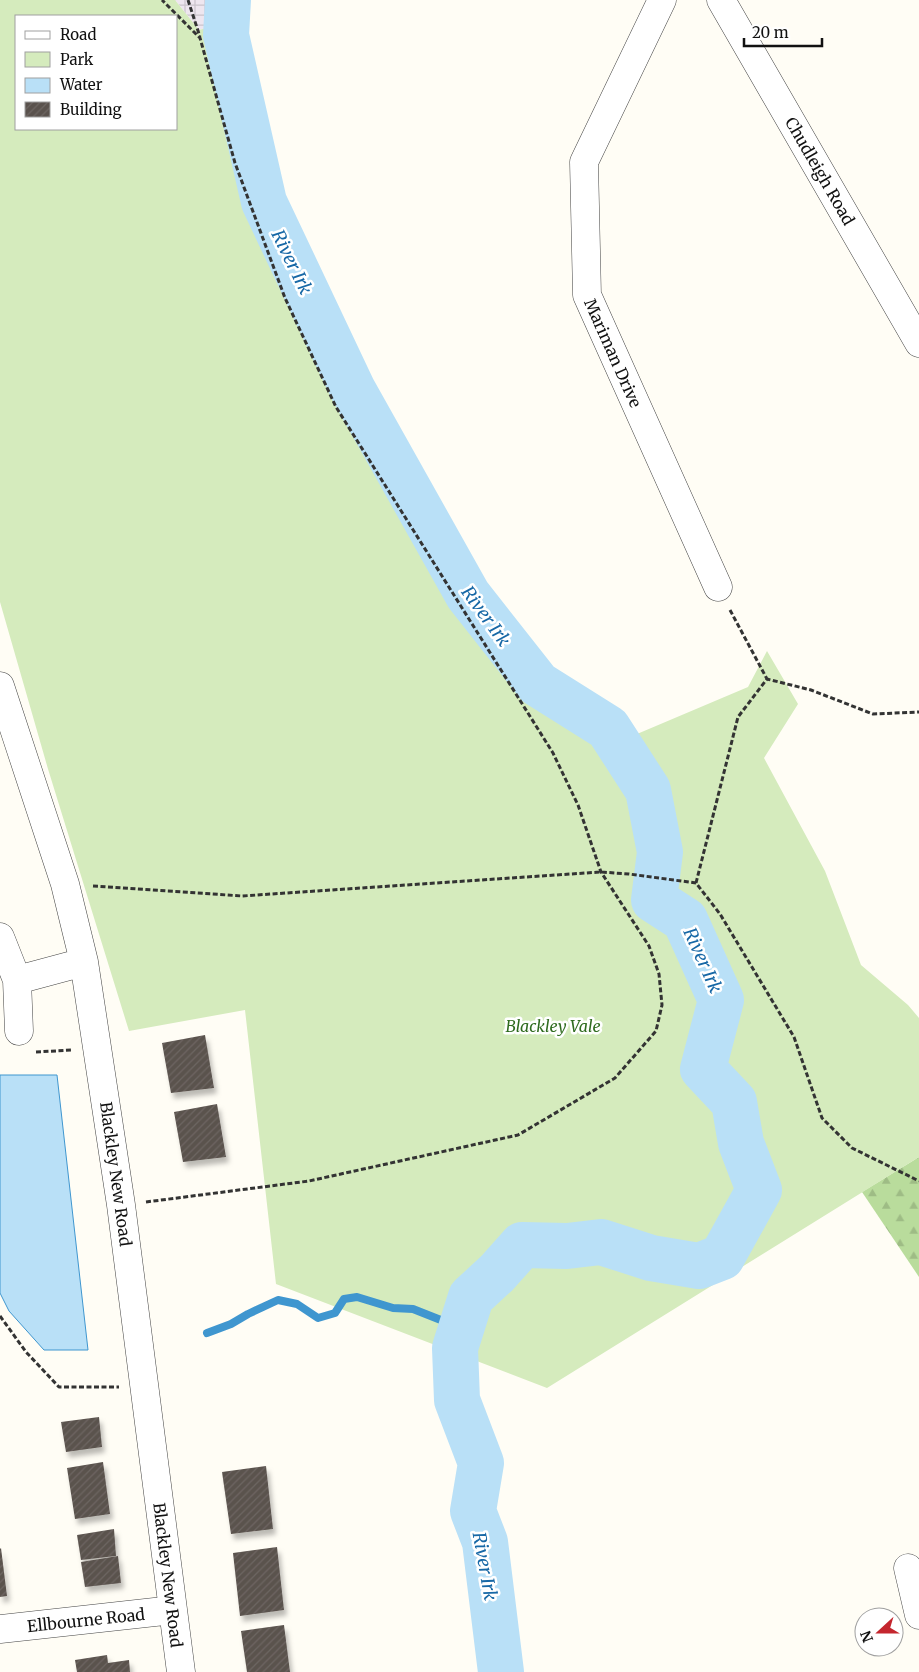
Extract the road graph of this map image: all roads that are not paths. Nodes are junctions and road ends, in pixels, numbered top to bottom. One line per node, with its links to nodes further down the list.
1 (662, 0): 4 (street, Mariman Drive)
2 (720, 0): 3 (street, Chudleigh Road)
3 (919, 343)
4 (718, 587)
5 (0, 686): 7 (street, Blackley New Road)
6 (0, 937): 8 (street)
7 (84, 962): 8 (street); 11 (street, Blackley New Road)
8 (17, 980): 9 (street)
9 (24, 1042)
10 (908, 1568): 12 (street)
11 (173, 1610): 13 (street, Ellbourne Road); 14 (street, Blackley New Road)
12 (919, 1614)
13 (0, 1629)
14 (181, 1672)

